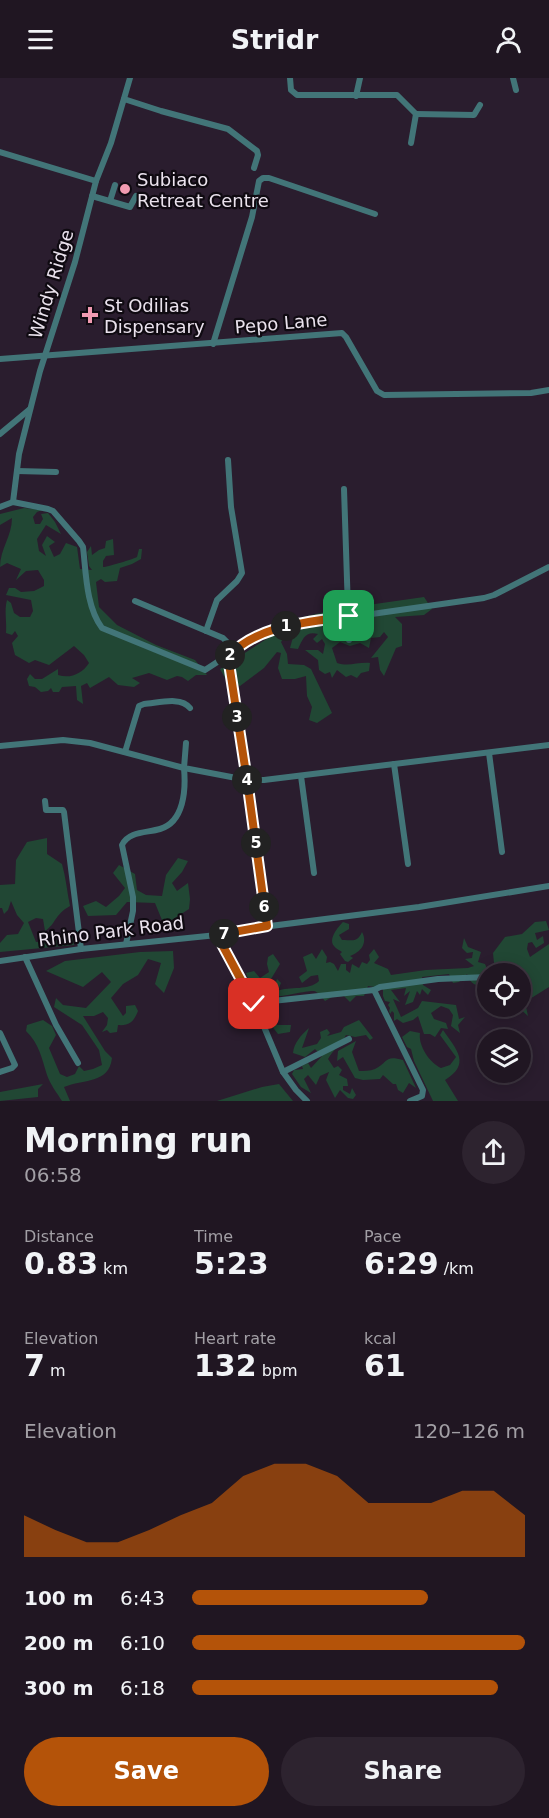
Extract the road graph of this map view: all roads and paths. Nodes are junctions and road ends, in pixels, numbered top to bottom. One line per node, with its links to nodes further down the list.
1 (130, 78): 7 (street, Windy Ridge)
2 (290, 78): 6 (street)
3 (360, 78): 6 (street)
4 (513, 78): 5 (street)
5 (516, 90)
6 (356, 96): 9 (street)
7 (124, 99): 12 (street); 13 (street, Windy Ridge)
8 (480, 105): 9 (street)
9 (416, 114): 10 (street)
10 (411, 143)
11 (0, 152): 13 (street)
12 (254, 168)
13 (96, 181): 15 (street, Windy Ridge)
14 (116, 185): 17 (street)
15 (92, 196): 17 (street); 20 (street, Windy Ridge)
16 (136, 196): 17 (street)
17 (110, 201)
18 (375, 213): 19 (street)
19 (213, 344): 20 (street, Pepo Lane); 22 (street, Pepo Lane)
20 (45, 355): 21 (street, Pepo Lane); 23 (street, Windy Ridge)
21 (0, 359)
22 (549, 390)
23 (30, 409): 24 (street); 26 (street, Windy Ridge)
24 (0, 434)
25 (228, 460): 34 (street)
26 (17, 471): 27 (street); 29 (street, Windy Ridge)
27 (56, 472)
28 (344, 489): 33 (street)
29 (13, 502): 30 (street); 36 (street)
30 (0, 507)
31 (549, 567): 33 (street)
32 (135, 601): 34 (street)
33 (349, 616): 35 (street); 36 (street)
34 (206, 631): 36 (street)
35 (350, 640)
36 (230, 654): 46 (street)
37 (190, 708): 41 (street)
38 (186, 743): 44 (street)
39 (549, 745): 42 (street)
40 (0, 746): 41 (street)
41 (125, 752): 44 (street)
42 (489, 753): 43 (street); 48 (street)
43 (394, 764): 45 (street); 49 (street)
44 (184, 768): 46 (street); 54 (street)
45 (301, 776): 46 (street); 50 (street)
46 (247, 780): 52 (street)
47 (45, 801): 55 (street)
48 (502, 852)
49 (408, 864)
50 (314, 873)
51 (549, 886): 52 (street, Rhino Park Road)
52 (267, 926): 53 (street, Rhino Park Road)
53 (217, 935): 54 (street, Rhino Park Road); 60 (street)
54 (126, 944): 55 (street, Rhino Park Road)
55 (81, 949): 56 (street, Rhino Park Road)
56 (25, 957): 57 (street, Rhino Park Road); 63 (street)
57 (0, 961)
58 (477, 977): 59 (street)
59 (374, 990): 60 (street); 67 (street)
60 (254, 1004): 65 (street)
61 (0, 1033): 64 (street)
62 (349, 1039): 65 (street)
63 (78, 1063)
64 (0, 1072)
65 (283, 1072): 66 (street)
66 (307, 1101)
67 (410, 1101)

